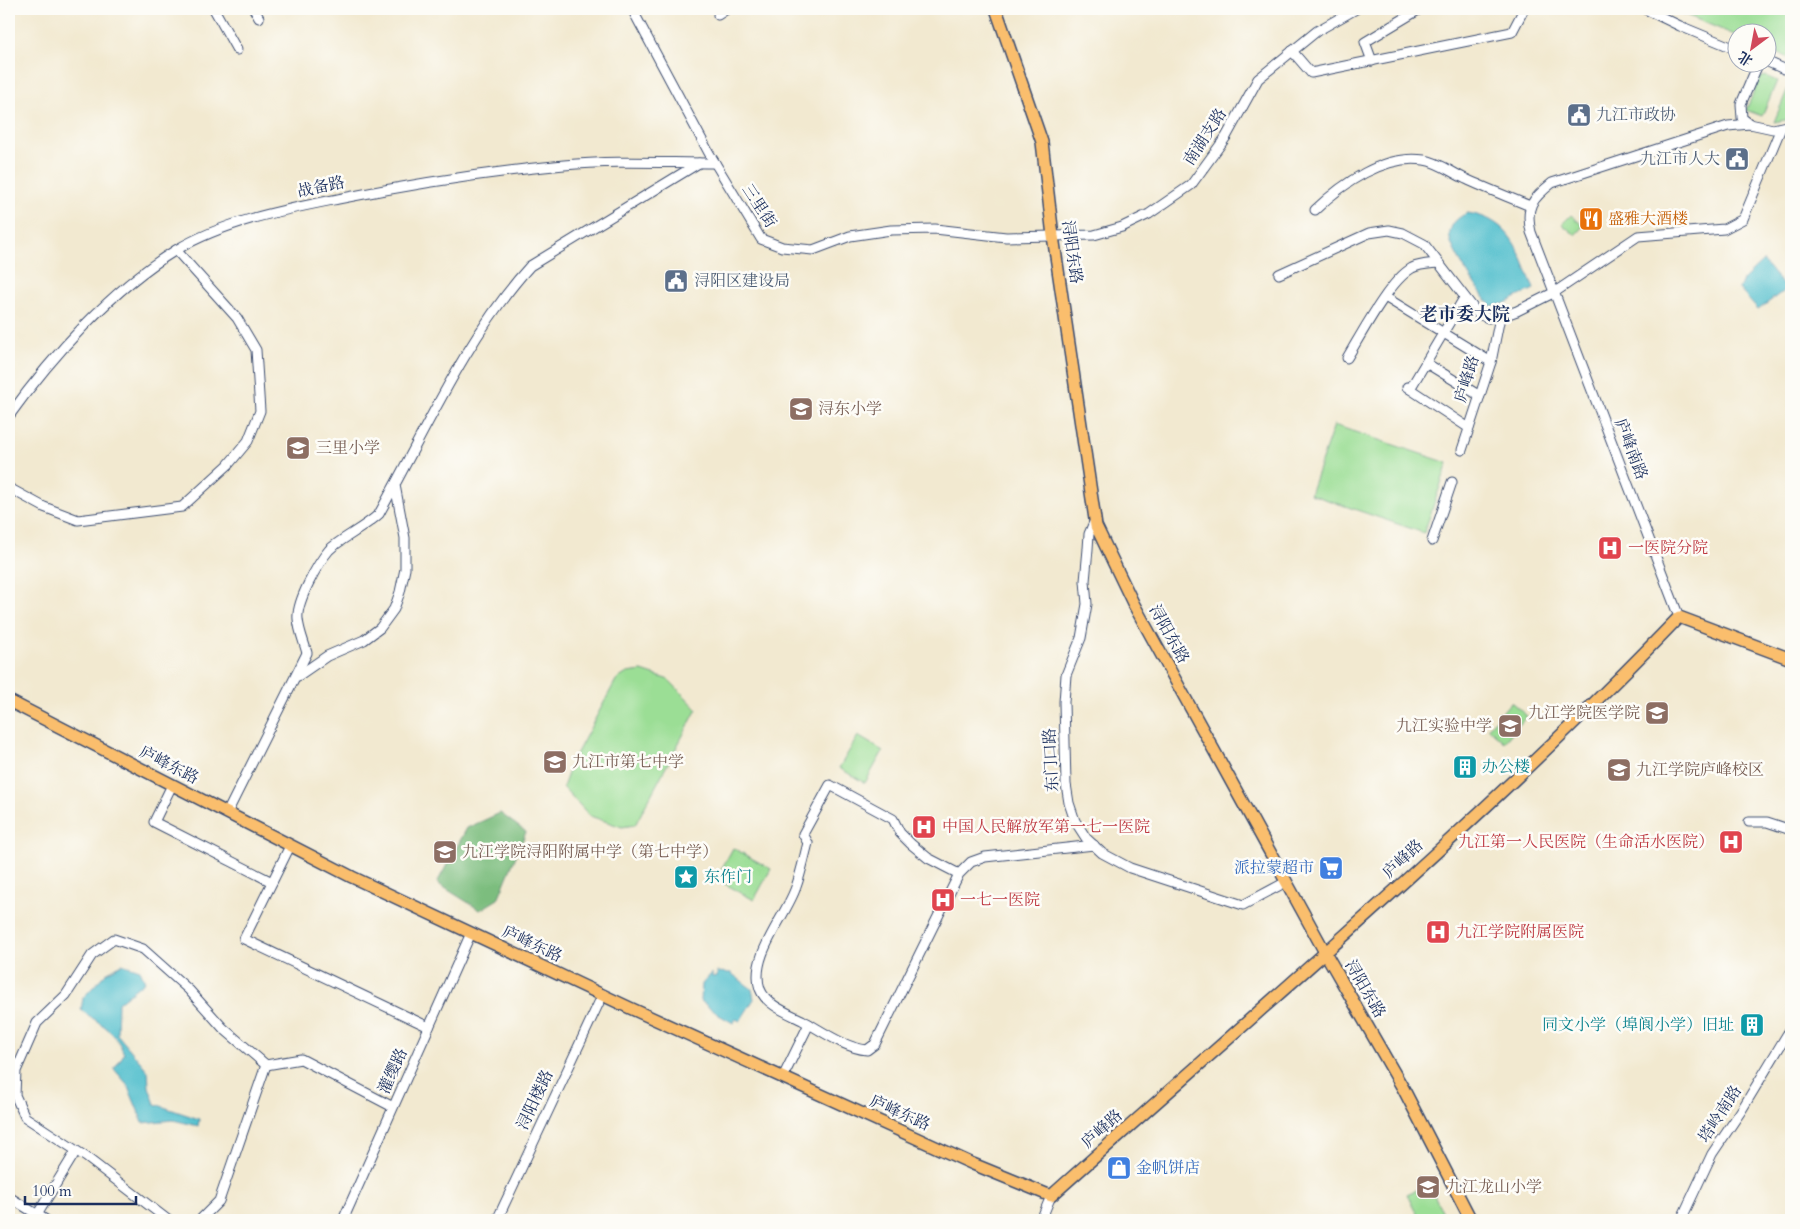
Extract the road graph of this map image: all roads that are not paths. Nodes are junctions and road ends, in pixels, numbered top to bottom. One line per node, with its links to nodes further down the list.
1 (214, 9): 13 (street)
2 (254, 9): 11 (street)
3 (632, 9): 23 (street, 三里街)
4 (727, 9): 10 (street)
5 (996, 9): 26 (main road, 浔阳东路)
6 (1356, 9): 14 (street, 南湖支路)
7 (1420, 9): 15 (street)
8 (1524, 9): 15 (street)
9 (1645, 9): 12 (street)
10 (718, 15)
11 (259, 18)
12 (1728, 46)
13 (237, 50)
14 (1292, 51): 15 (street); 26 (street, 南湖支路)
15 (1372, 61)
16 (1778, 66): 18 (street)
17 (1755, 72): 19 (street)
18 (1791, 72)
19 (1750, 124): 21 (street); 24 (street)
20 (1791, 125): 21 (street)
21 (1780, 128): 30 (street)
22 (699, 163): 23 (street, 战备路); 27 (street, 战备路); 43 (street)
23 (715, 164): 26 (street, 三里街)
24 (1530, 206): 25 (street); 30 (street, 庐峰南路)
25 (1316, 210)
26 (1053, 236): 45 (main road, 浔阳东路)
27 (176, 250): 39 (street, 战备路); 44 (street)
28 (1438, 263): 29 (street); 31 (street); 32 (street)
29 (1279, 274)
30 (1555, 292): 33 (street); 47 (street, 庐峰南路)
31 (1384, 297): 34 (street); 35 (street)
32 (1464, 298): 33 (street); 34 (street)
33 (1500, 317): 36 (street, 庐峰路)
34 (1443, 333): 36 (street); 37 (street)
35 (1346, 358)
36 (1491, 362): 38 (street, 庐峰路)
37 (1426, 363): 38 (street); 40 (street)
38 (1480, 396): 40 (street, 庐峰路)
39 (9, 416)
40 (1469, 428): 41 (street, 庐峰路)
41 (1462, 450)
42 (1452, 482): 46 (street)
43 (395, 485): 49 (street); 49 (street)
44 (9, 488)
45 (1096, 520): 55 (street, 东门口路); 59 (main road, 浔阳东路)
46 (1432, 541)
47 (1679, 617): 48 (main road); 61 (main road, 庐峰路)
48 (1791, 659)
49 (295, 678): 52 (street)
50 (9, 701): 51 (main road, 庐峰东路)
51 (172, 784): 52 (main road, 庐峰东路); 58 (street)
52 (227, 813): 56 (main road, 庐峰东路)
53 (1749, 822): 54 (street)
54 (1791, 830)
55 (1094, 845): 57 (street); 59 (street, 东门口路)
56 (290, 846): 58 (street); 60 (main road, 庐峰东路)
57 (959, 874): 63 (street); 63 (street)
58 (272, 882): 64 (street)
59 (1286, 882): 61 (main road, 浔阳东路)
60 (471, 933): 62 (main road, 庐峰东路); 64 (street, 灌缨路)
61 (1326, 954): 70 (main road, 庐峰路); 79 (main road, 浔阳东路)
62 (603, 994): 67 (main road, 庐峰东路); 77 (street, 浔阳楼路)
63 (809, 1024): 67 (street)
64 (429, 1027): 68 (street, 灌缨路)
65 (1791, 1028): 80 (street, 塔岭南路)
66 (266, 1066): 68 (street); 69 (street); 75 (street)
67 (783, 1077): 70 (main road, 庐峰东路)
68 (393, 1107): 76 (street, 灌缨路)
69 (76, 1150): 72 (street); 74 (street)
70 (1052, 1196): 78 (street)
71 (9, 1197): 72 (street)
72 (37, 1215): 73 (street)
73 (46, 1220)
74 (168, 1220)
75 (200, 1220)
76 (343, 1220)
77 (497, 1220)
78 (1041, 1220)
79 (1471, 1220)
80 (1681, 1220)

